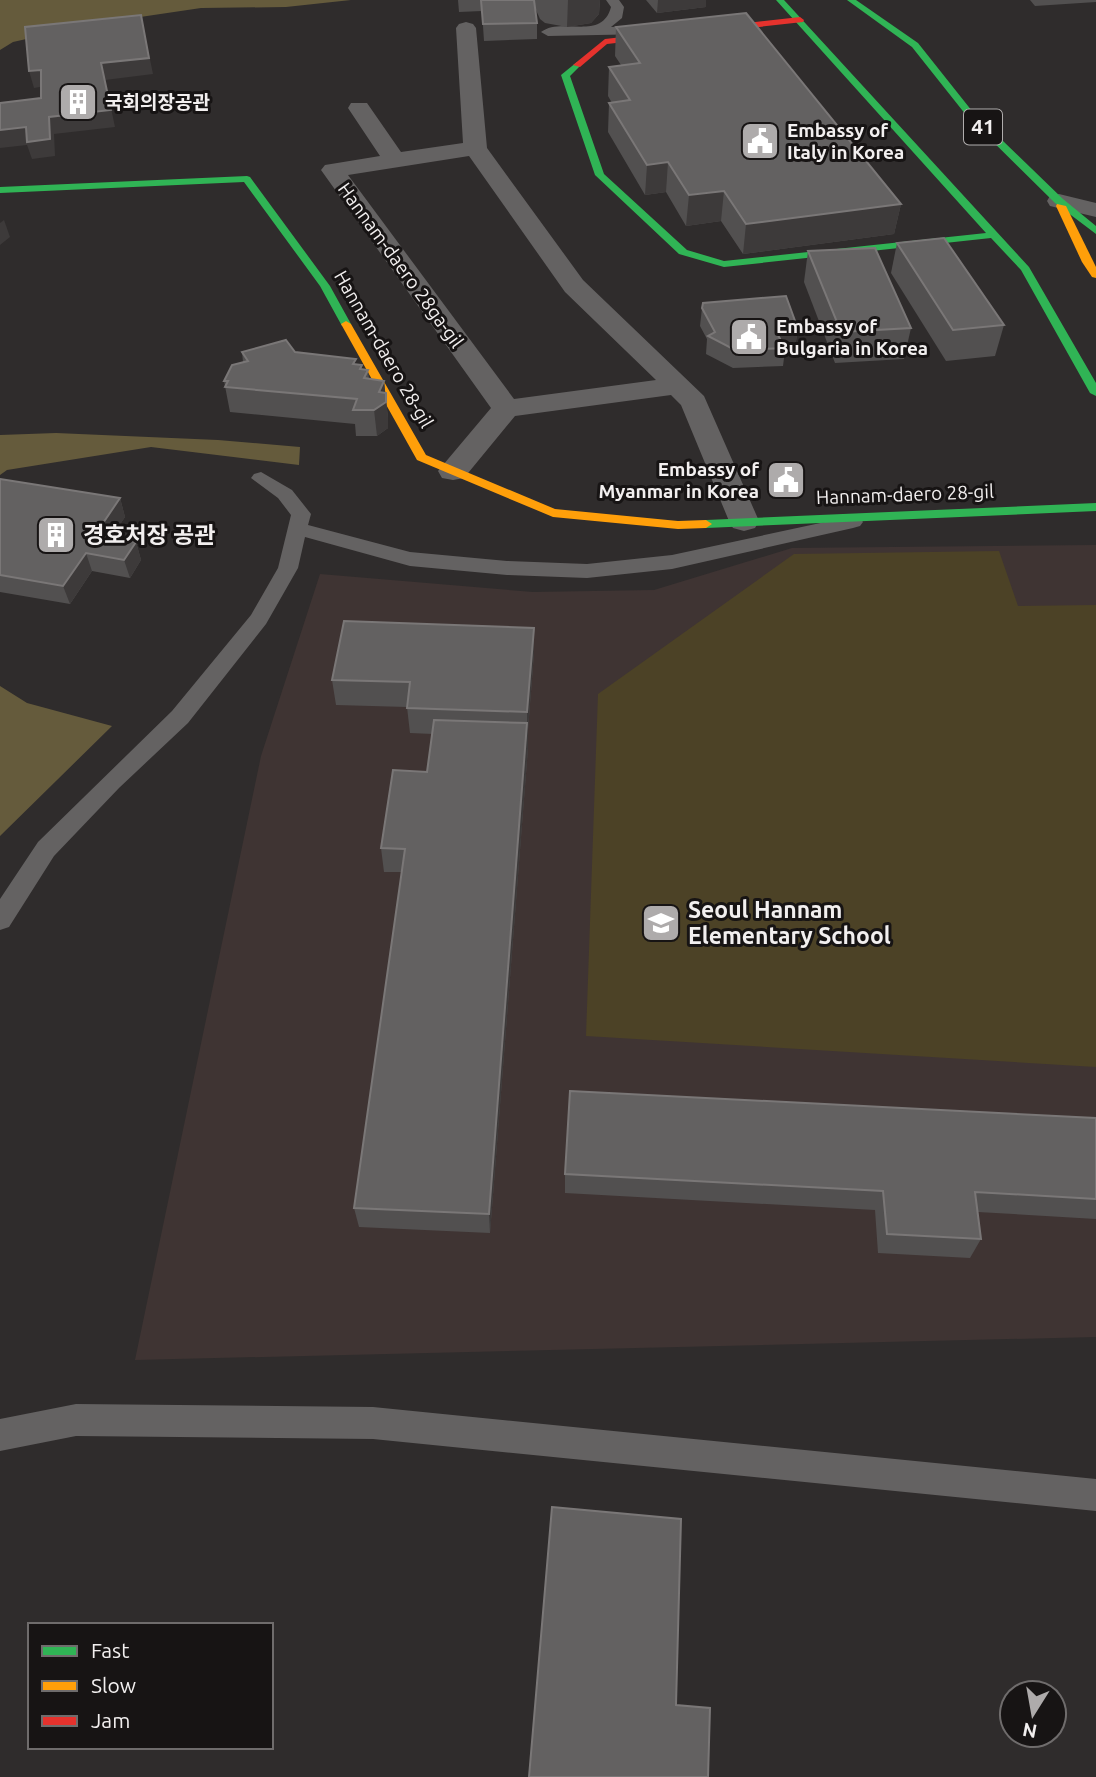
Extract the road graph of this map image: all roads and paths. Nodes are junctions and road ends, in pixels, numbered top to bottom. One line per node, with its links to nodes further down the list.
1 (612, 0): 9 (lane)
2 (780, 0): 5 (street)
3 (850, 0): 10 (street, 41)
4 (882, 0): 10 (street)
5 (800, 20): 6 (street); 18 (street)
6 (763, 24): 9 (lane); 18 (street)
7 (466, 28): 12 (street)
8 (548, 32): 9 (lane)
9 (595, 32)
10 (915, 45): 15 (street, 41)
11 (359, 108): 13 (street)
12 (475, 148): 13 (street, Hannam-daero 28ga-gil); 22 (street)
13 (395, 161): 24 (street, Hannam-daero 28ga-gil)
14 (0, 190): 25 (street, Hannam-daero 28-gil)
15 (1059, 201): 16 (street); 17 (street, 41); 20 (street)
16 (1096, 210)
17 (1096, 231)
18 (994, 235): 19 (street)
19 (1025, 269): 21 (street); 23 (street)
20 (1096, 275)
21 (1069, 313)
22 (677, 386): 24 (street); 29 (street)
23 (1096, 393)
24 (506, 409): 25 (street)
25 (453, 471): 29 (street, Hannam-daero 28-gil)
26 (261, 478): 30 (lane)
27 (1096, 507): 28 (street, Hannam-daero 28-gil)
28 (879, 516): 29 (street, Hannam-daero 28-gil); 30 (lane)
29 (744, 522)
30 (299, 528): 31 (lane)
31 (0, 920)
32 (0, 1435): 33 (lane)
33 (1096, 1495)

